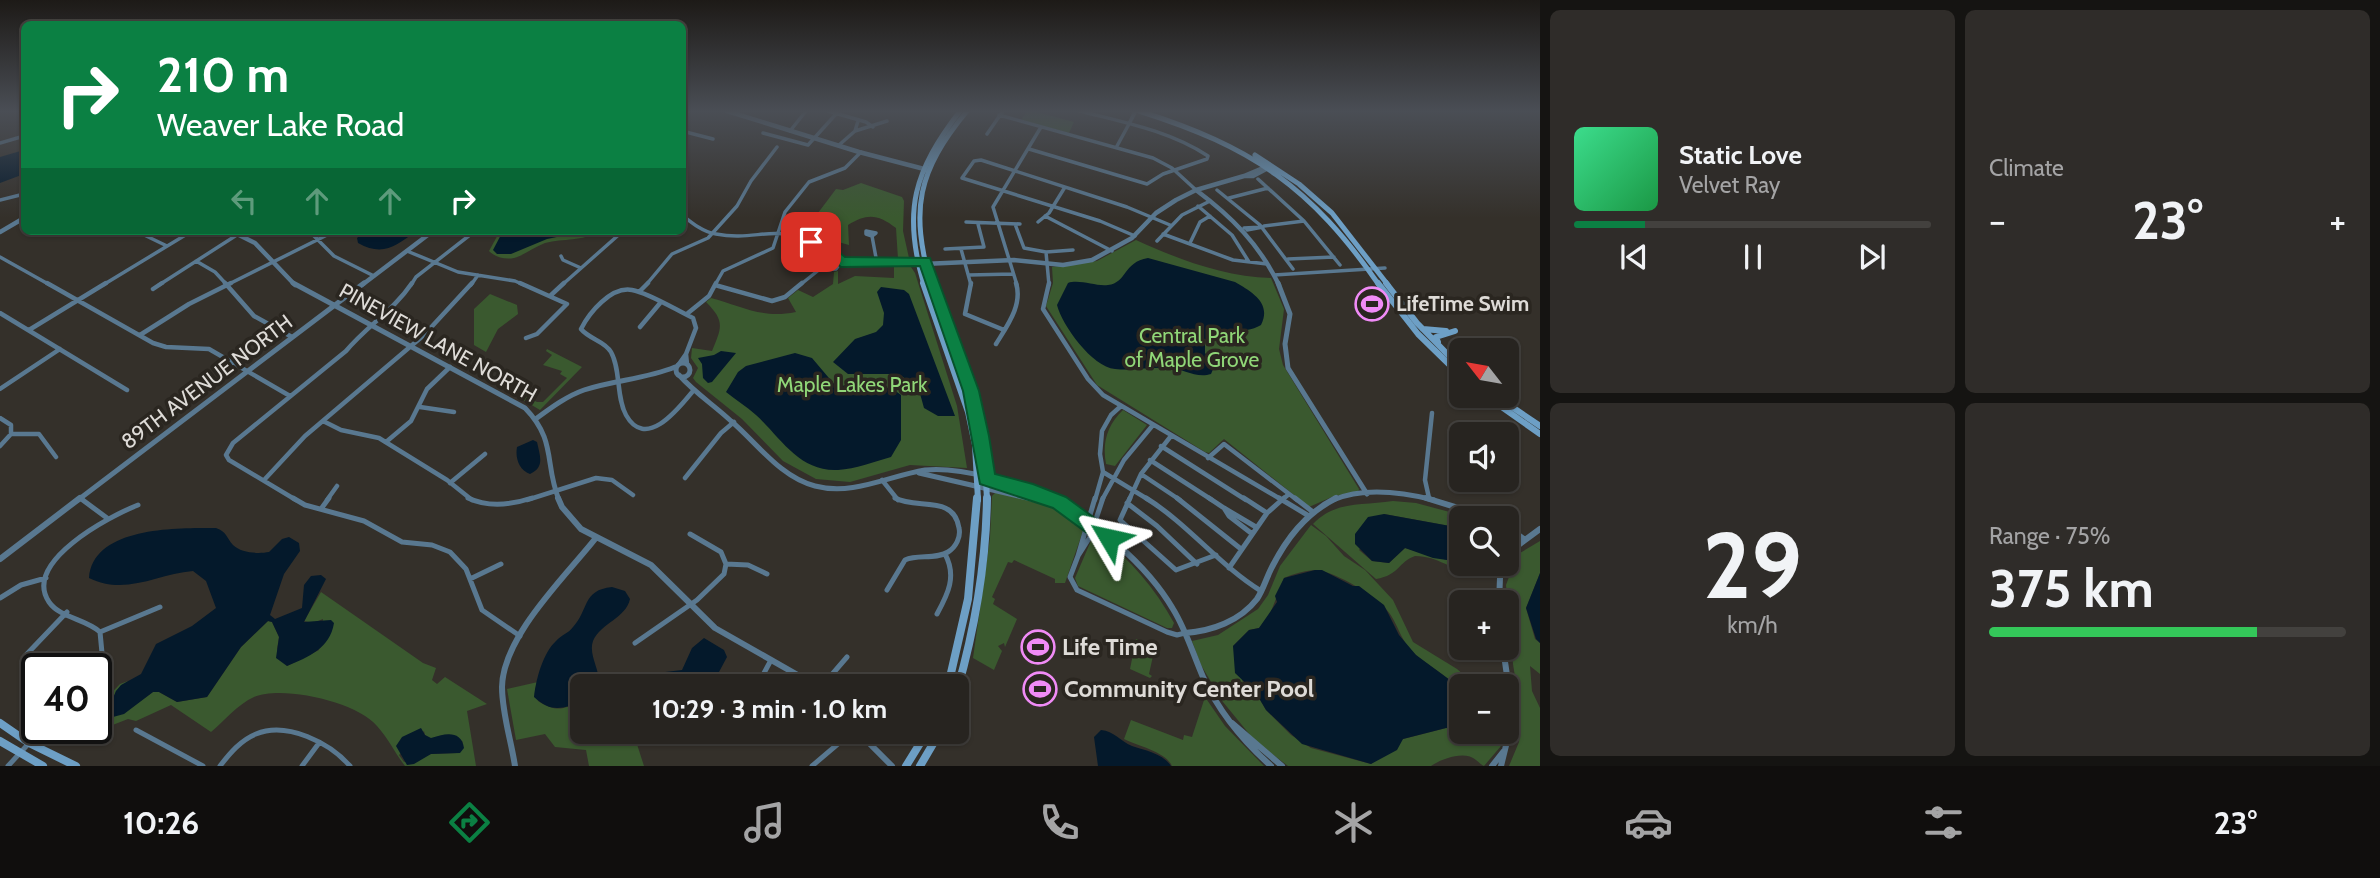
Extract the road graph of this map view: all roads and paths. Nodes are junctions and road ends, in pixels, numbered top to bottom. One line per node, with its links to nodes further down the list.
1 (777, 147): 44 (street)
2 (845, 147): 10 (street)
3 (935, 147): 14 (main road)
4 (941, 147): 14 (main road)
5 (1118, 147): 13 (street)
6 (1191, 147): 13 (street)
7 (1230, 147): 11 (main road)
8 (1237, 147): 11 (main road)
9 (1029, 149): 12 (street); 13 (street)
10 (862, 152): 14 (street); 43 (street)
11 (1271, 167): 22 (street); 89 (main road); 90 (main road)
12 (1014, 170): 16 (street); 18 (street); 21 (street)
13 (1174, 170): 22 (street)
14 (930, 171): 80 (main road)
15 (954, 176): 16 (street)
16 (962, 178): 21 (street)
17 (1258, 179): 19 (street)
18 (1065, 187): 27 (street); 31 (street)
19 (1269, 187): 24 (street); 34 (street)
20 (1217, 190): 24 (street)
21 (1002, 191): 27 (street); 38 (street)
22 (1196, 191): 26 (street); 31 (street)
23 (21, 195): 25 (street)
24 (1228, 198): 40 (street)
25 (0, 201)
26 (1210, 201): 28 (street); 41 (street)
27 (1053, 206): 29 (street); 56 (street)
28 (1198, 206): 30 (street); 39 (street)
29 (1045, 216): 36 (street); 65 (street)
30 (1210, 216): 59 (street); 81 (street)
31 (1152, 217): 39 (street); 56 (street)
32 (686, 218): 44 (street)
33 (21, 220): 42 (street)
34 (1304, 221): 40 (street); 70 (street)
35 (966, 222): 37 (street)
36 (1038, 222)
37 (978, 224): 38 (street); 62 (street)
38 (996, 224): 66 (street); 73 (street)
39 (1170, 225): 45 (street)
40 (1263, 227): 41 (street); 72 (street)
41 (1245, 229): 82 (street)
42 (0, 232)
43 (779, 232): 44 (street); 67 (street); 98 (street)
44 (712, 233): 100 (street)
45 (1163, 234): 58 (street); 59 (street)
46 (144, 235): 60 (street)
47 (186, 235): 60 (street)
48 (237, 235): 74 (street)
49 (243, 235): 75 (street, PINEVIEW LANE NORTH)
50 (313, 235): 57 (street)
51 (327, 235): 57 (street)
52 (428, 235): 63 (street, 89TH AVENUE NORTH)
53 (470, 235): 78 (street)
54 (618, 235): 85 (street)
55 (872, 236): 79 (street)
56 (1135, 236): 65 (street)
57 (317, 240): 75 (street); 96 (street)
58 (1157, 241)
59 (1191, 243): 81 (street)
60 (168, 246): 102 (street)
61 (946, 249): 62 (street)
62 (961, 249): 77 (street)
63 (407, 250): 78 (street); 96 (street, 89TH AVENUE NORTH)
64 (1073, 250): 66 (street)
65 (1112, 251): 83 (street)
66 (1046, 252): 83 (street)
67 (822, 254): 76 (street); 87 (street)
68 (561, 256): 85 (street)
69 (0, 257): 102 (street)
70 (1334, 257): 71 (street); 84 (street)
71 (1317, 258): 72 (street); 91 (street)
72 (1287, 259): 88 (street)
73 (1009, 260): 77 (street); 83 (street); 92 (street)
74 (196, 261): 97 (street); 99 (street)
75 (273, 262): 97 (street); 104 (street, PINEVIEW LANE NORTH)
76 (841, 262): 79 (street); 87 (street)
77 (965, 262): 80 (street); 94 (street)
78 (434, 263): 93 (street); 107 (street)
79 (877, 263): 80 (street)
80 (922, 263): 161 (main road)
81 (1250, 263): 82 (street)
82 (1268, 264): 95 (street)
83 (1048, 265): 133 (street)
84 (1340, 265)
85 (581, 268): 101 (street)
86 (1385, 268): 90 (street)
87 (820, 269): 98 (street)
88 (1293, 269)
89 (1368, 269): 90 (street); 91 (street); 122 (main road)
90 (1376, 269): 109 (main road)
91 (1327, 272): 95 (street)
92 (1014, 274): 94 (street); 111 (street)
93 (478, 275): 101 (street); 116 (street)
94 (969, 275): 111 (street)
95 (1274, 275): 167 (street)
96 (374, 276): 104 (street, 89TH AVENUE NORTH)
97 (226, 285): 112 (street); 113 (street)
98 (715, 285): 106 (street)
99 (153, 289)
100 (639, 292): 103 (street); 127 (street)
101 (550, 296): 114 (street)
102 (78, 300): 110 (street); 112 (street)
103 (661, 302): 106 (street); 108 (street)
104 (335, 305): 107 (street, PINEVIEW LANE NORTH); 113 (street, 89TH AVENUE NORTH)
105 (0, 313): 110 (street)
106 (688, 313): 118 (street)
107 (372, 326): 116 (street, PINEVIEW LANE NORTH); 132 (street)
108 (640, 327)
109 (1422, 329): 119 (main road); 120 (main road)
110 (29, 330): 117 (street)
111 (1004, 330): 115 (street)
112 (141, 335): 125 (street)
113 (292, 337): 125 (street, 89TH AVENUE NORTH)
114 (526, 338)
115 (996, 344)
116 (411, 346): 123 (street, PINEVIEW LANE NORTH); 141 (street)
117 (60, 349): 129 (street); 130 (street)
118 (686, 354): 121 (street); 124 (street)
119 (1449, 354)
120 (1449, 356)
121 (687, 363): 124 (street); 126 (street)
122 (1449, 364)
123 (450, 367): 134 (street); 140 (street, PINEVIEW LANE NORTH)
124 (677, 370): 126 (street); 127 (street); 128 (street)
125 (248, 371): 132 (street); 169 (street, 89TH AVENUE NORTH)
126 (689, 374): 128 (street)
127 (618, 382): 131 (street); 140 (street)
128 (688, 384): 131 (street)
129 (0, 389)
130 (127, 390)
131 (694, 391): 142 (street)
132 (290, 396): 159 (street)
133 (1121, 405): 143 (street); 155 (street)
134 (420, 407): 137 (street); 148 (street)
135 (1503, 408): 145 (main road)
136 (1514, 408): 144 (main road)
137 (454, 412)
138 (1432, 413): 170 (street)
139 (0, 418): 146 (street)
140 (537, 418): 165 (street, PINEVIEW LANE NORTH)
141 (324, 421): 148 (street); 159 (street)
142 (734, 422): 158 (street); 160 (street)
143 (1153, 425): 147 (street); 157 (street)
144 (1540, 426)
145 (1540, 434)
146 (11, 435): 149 (street); 152 (street)
147 (1171, 436): 150 (street); 153 (street)
148 (386, 442): 162 (street)
149 (0, 446)
150 (1161, 446): 154 (street); 177 (street)
151 (485, 454): 162 (street)
152 (56, 457)
153 (1208, 458): 166 (street); 171 (street)
154 (1150, 460): 156 (street); 175 (street)
155 (1103, 472): 157 (street); 180 (street)
156 (1141, 474): 164 (street); 189 (street)
157 (1114, 477): 164 (street); 180 (street)
158 (685, 478)
159 (265, 479): 176 (street)
160 (882, 480): 161 (street); 190 (street)
161 (982, 482): 180 (street); 219 (main road); 220 (main road)
162 (450, 483): 165 (street)
163 (337, 486): 176 (street)
164 (1133, 488): 172 (street); 191 (street)
165 (555, 492): 168 (street); 186 (street, PINEVIEW LANE NORTH)
166 (1289, 494): 171 (street); 178 (street)
167 (1367, 494): 170 (street); 178 (street)
168 (633, 495)
169 (79, 498): 179 (street); 192 (street, 89TH AVENUE NORTH)
170 (1429, 498): 174 (street)
171 (1280, 500): 177 (street); 178 (street)
172 (1127, 503): 195 (street); 195 (street)
173 (138, 505): 179 (street)
174 (1454, 506)
175 (1224, 508): 181 (street); 183 (street)
176 (321, 509): 199 (street)
177 (1267, 513): 181 (street)
178 (1311, 514): 201 (street)
179 (107, 518): 198 (street)
180 (1091, 524): 208 (street); 208 (street)
181 (1256, 527): 183 (street)
182 (1540, 530): 187 (street)
183 (1251, 533): 189 (street)
184 (690, 534): 194 (street)
185 (1519, 536): 187 (street)
186 (595, 539): 203 (street, PINEVIEW LANE NORTH); 209 (street)
187 (1525, 540): 188 (street)
188 (1519, 546)
189 (1241, 549): 196 (street)
190 (945, 554): 200 (street); 206 (street)
191 (1216, 555): 195 (street); 196 (street)
192 (0, 559)
193 (501, 564): 199 (street)
194 (726, 564): 197 (street); 203 (street)
195 (1197, 564)
196 (1229, 568): 201 (street)
197 (767, 573)
198 (46, 578): 202 (street); 205 (street)
199 (470, 579): 209 (street)
200 (887, 590)
201 (1261, 591): 208 (street)
202 (0, 598)
203 (690, 604): 210 (street); 214 (street, PINEVIEW LANE NORTH)
204 (160, 607): 207 (street)
205 (67, 612): 207 (street); 211 (street)
206 (937, 614)
207 (100, 632): 212 (street)
208 (1185, 633): 221 (street)
209 (520, 636): 242 (street)
210 (635, 643)
211 (28, 653)
212 (102, 653)
213 (847, 657): 218 (street)
214 (772, 659): 216 (street); 217 (street, PINEVIEW LANE NORTH)
215 (1505, 660): 233 (street)
216 (764, 674)
217 (797, 674)
218 (832, 674)
219 (950, 674)
220 (962, 674)
221 (1230, 721): 247 (street); 248 (street)
222 (0, 723): 224 (main road)
223 (136, 730): 238 (street)
224 (21, 737)
225 (0, 741): 234 (main road)
226 (319, 743): 239 (street); 240 (street); 241 (street)
227 (28, 744): 234 (street)
228 (31, 744): 237 (main road)
229 (838, 744): 243 (street)
230 (870, 744): 244 (street)
231 (919, 744): 245 (main road)
232 (933, 744): 246 (main road)
233 (1505, 749): 249 (street); 250 (street)
234 (20, 754): 235 (street); 236 (main road)
235 (8, 766)
236 (43, 766)
237 (76, 766)
238 (203, 766)
239 (220, 766)
240 (302, 766)
241 (350, 766)
242 (514, 766)
243 (812, 766)
244 (892, 766)
245 (905, 766)
246 (920, 766)
247 (1272, 766)
248 (1282, 766)
249 (1492, 766)
250 (1501, 766)

